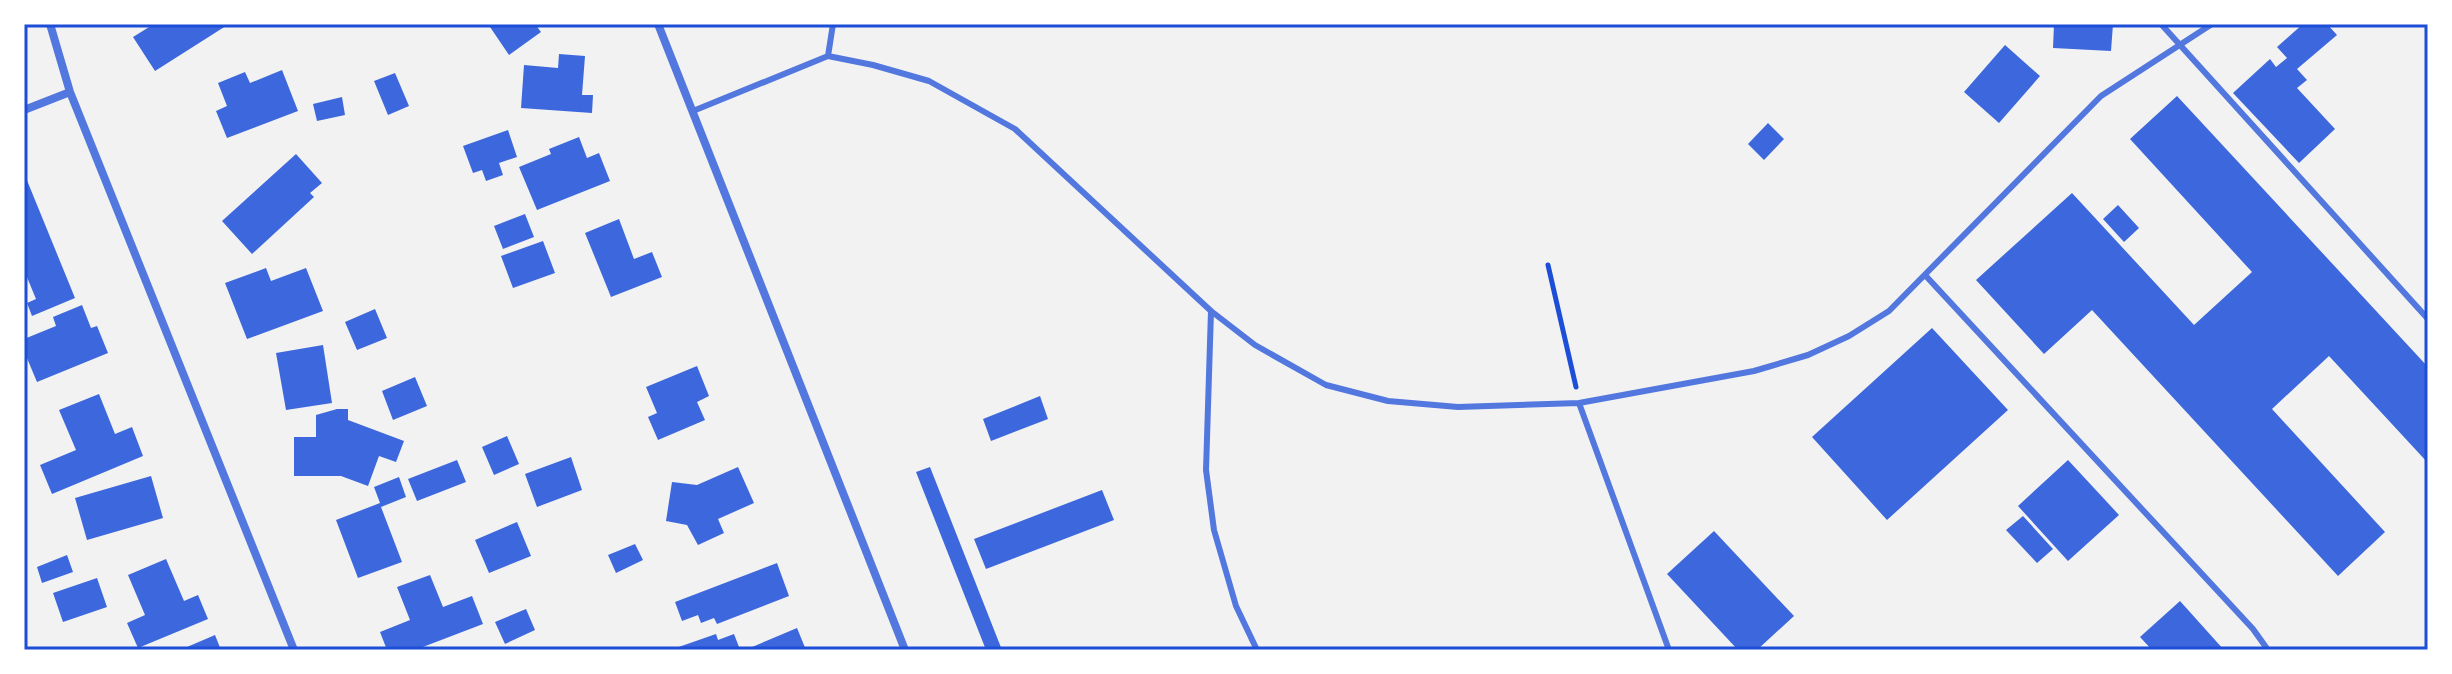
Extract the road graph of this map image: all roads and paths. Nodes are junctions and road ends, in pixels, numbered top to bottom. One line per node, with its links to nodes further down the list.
1 (50, 24): 8 (street)
2 (658, 24): 10 (street)
3 (833, 24): 7 (lane)
4 (2161, 24): 6 (lane)
5 (2212, 24): 6 (lane)
6 (2180, 45): 12 (lane); 14 (lane)
7 (828, 56): 10 (lane); 13 (lane)
8 (70, 92): 9 (street); 16 (street)
9 (24, 110)
10 (693, 111): 17 (street)
11 (1548, 265): 15 (path)
12 (1925, 275): 15 (lane); 20 (lane)
13 (1211, 311): 15 (lane); 18 (lane)
14 (2428, 319)
15 (1579, 403): 19 (lane)
16 (294, 650)
17 (905, 650)
18 (1257, 650)
19 (1669, 650)
20 (2268, 650)

